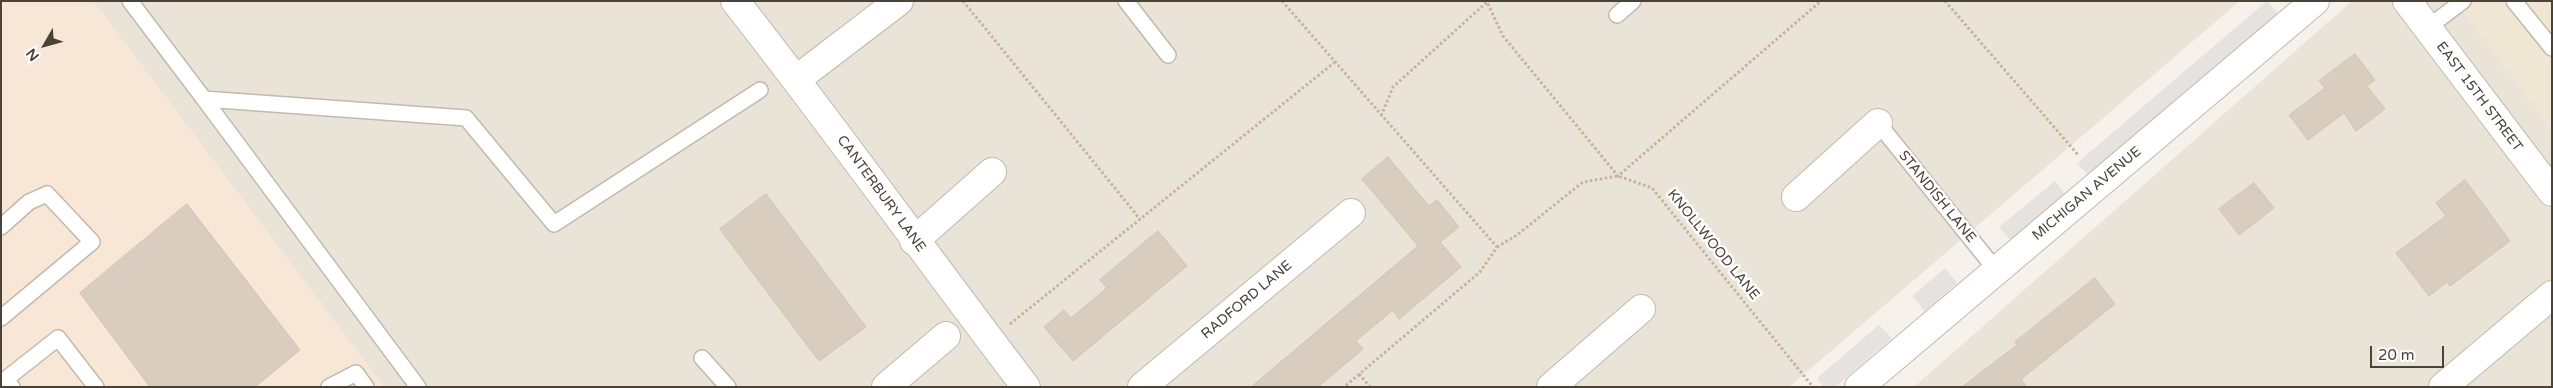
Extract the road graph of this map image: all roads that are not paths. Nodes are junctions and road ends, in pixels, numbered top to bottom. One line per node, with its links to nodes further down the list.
1 (130, 1): 16 (lane)
2 (735, 1): 14 (street, CANTERBURY LANE)
3 (899, 1): 14 (street)
4 (1126, 1): 13 (lane)
5 (1633, 1): 10 (lane)
6 (2315, 1): 24 (street, MICHIGAN AVENUE)
7 (2407, 1): 11 (street, EAST 15TH STREET)
8 (2463, 1): 11 (lane)
9 (2514, 1): 12 (lane)
10 (1618, 15)
11 (2427, 28): 19 (street, EAST 15TH STREET)
12 (2552, 48)
13 (1168, 55)
14 (797, 79): 23 (street, CANTERBURY LANE)
15 (760, 90): 16 (lane)
16 (204, 99): 34 (lane)
17 (1878, 123): 20 (street); 24 (lane, STANDISH LANE)
18 (992, 172): 23 (street)
19 (2552, 192)
20 (1796, 197)
21 (1351, 213): 38 (street, RADFORD LANE)
22 (1, 227): 27 (lane)
23 (914, 241): 37 (street, CANTERBURY LANE)
24 (1996, 270): 40 (street, MICHIGAN AVENUE)
25 (2552, 295): 41 (street)
26 (1641, 310): 39 (street)
27 (1, 318)
28 (946, 336): 36 (street)
29 (702, 358): 35 (lane)
30 (12, 387): 31 (lane)
31 (96, 387)
32 (329, 387): 33 (lane)
33 (366, 387)
34 (418, 387)
35 (728, 387)
36 (886, 387)
37 (1026, 387)
38 (1142, 387)
39 (1551, 387)
40 (1859, 387)
41 (2443, 387)

